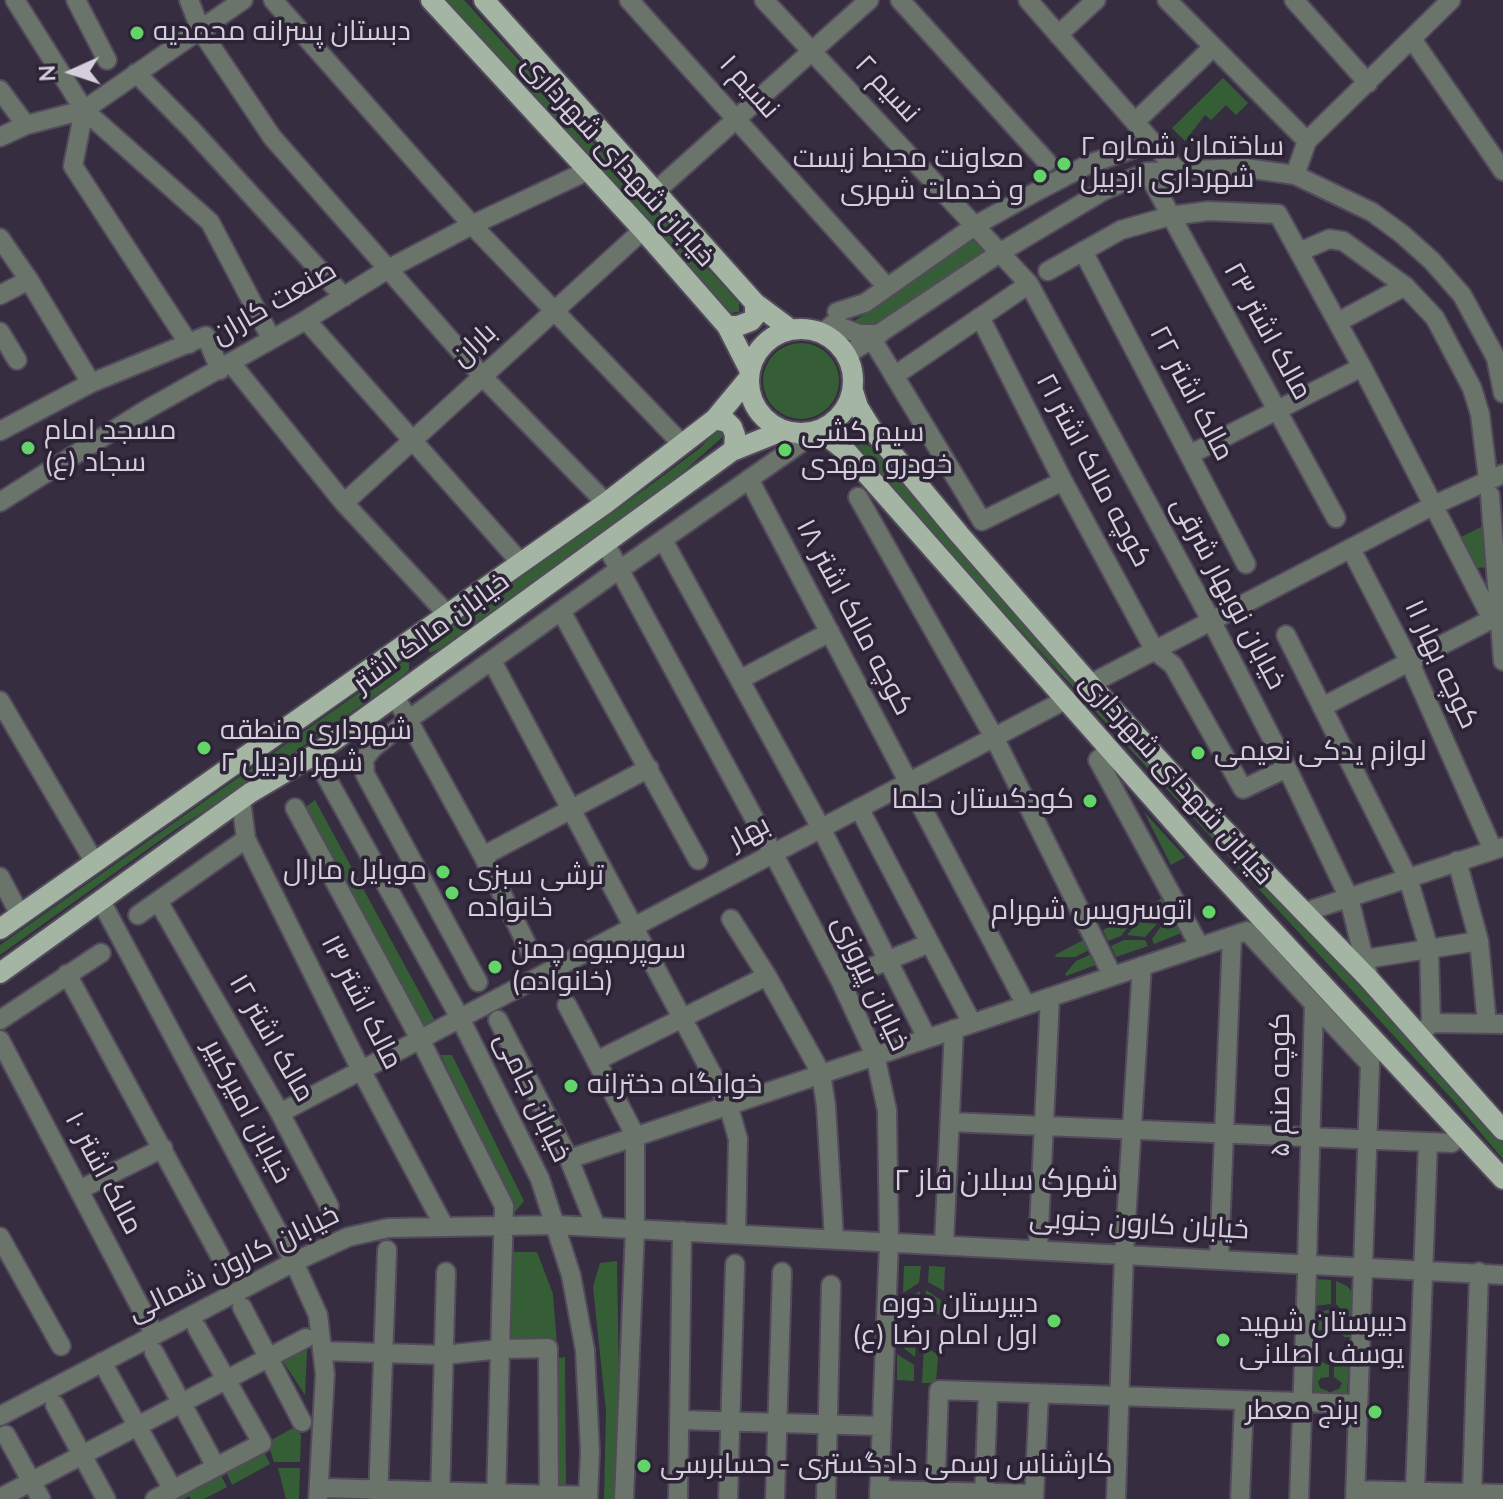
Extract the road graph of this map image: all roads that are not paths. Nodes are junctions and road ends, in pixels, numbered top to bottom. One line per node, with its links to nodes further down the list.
1 (15, 0): 26 (street)
2 (76, 0): 22 (street)
3 (189, 0): 17 (street)
4 (243, 0): 17 (street)
5 (273, 0): 42 (street)
6 (431, 0): 35 (main road, خیابان شهدای شهرداری)
7 (484, 0): 39 (main road, خیابان شهدای شهرداری)
8 (629, 0): 27 (street, نسیم ۱)
9 (764, 0): 21 (street, نسیم ۲)
10 (869, 0): 21 (street)
11 (900, 0): 33 (street)
12 (1028, 0): 18 (street)
13 (1096, 0): 18 (street)
14 (1167, 0): 20 (street)
15 (1294, 0): 24 (street)
16 (1451, 0): 19 (street)
17 (201, 31): 23 (street); 49 (street)
18 (1058, 35): 28 (street)
19 (1412, 39): 24 (street); 36 (street)
20 (1213, 47): 28 (street); 31 (street)
21 (812, 52): 27 (street); 43 (street, نسیم ۲)
22 (107, 60)
23 (136, 73): 26 (street); 56 (street)
24 (1368, 83): 31 (street)
25 (0, 90): 29 (street)
26 (84, 110): 29 (street); 68 (street); 69 (street)
27 (738, 119): 39 (street); 54 (street, نسیم ۱)
28 (1135, 122): 32 (street)
29 (26, 125): 30 (street)
30 (0, 137)
31 (1307, 141): 38 (street)
32 (1153, 142): 33 (street); 34 (street)
33 (1051, 167): 40 (street); 43 (street)
34 (1176, 169): 37 (street); 38 (street)
35 (587, 171): 42 (street, صنعت کاران); 44 (main road, خیابان شهدای شهرداری)
36 (1503, 171)
37 (1147, 172): 40 (street); 41 (street, مالک اشتر ۲۳)
38 (1295, 175): 79 (street)
39 (657, 190): 57 (main road, خیابان شهدای شهرداری)
40 (1082, 204): 47 (street)
41 (1170, 216): 46 (street); 48 (street); 80 (street, مالک اشتر ۲۳)
42 (472, 225): 49 (street, صنعت کاران); 58 (street)
43 (976, 225): 47 (street, نسیم ۲); 54 (street)
44 (643, 230): 58 (street, باران); 63 (main road, خیابان شهدای شهرداری)
45 (0, 238): 51 (street)
46 (1083, 251): 50 (street); 89 (street, مالک اشتر ۲۲)
47 (1001, 252): 52 (street, خیابان نوبهار شرقی); 67 (street)
48 (1299, 252): 53 (street); 62 (street)
49 (388, 269): 56 (street, صنعت کاران); 76 (street)
50 (1048, 271)
51 (29, 280): 55 (street); 77 (street)
52 (1029, 284): 60 (street); 108 (street, خیابان نوبهار شرقی)
53 (1405, 286): 62 (street); 92 (street)
54 (887, 287): 59 (street)
55 (0, 295)
56 (344, 297): 61 (street, صنعت کاران)
57 (755, 303): 63 (main road); 64 (main road, خیابان شهدای شهرداری)
58 (553, 312): 76 (street, باران); 86 (street)
59 (837, 312)
60 (980, 317): 75 (street); 91 (street, کوچه مالک اشتر ۲۱)
61 (306, 320): 68 (street, صنعت کاران); 85 (street)
62 (1338, 322): 73 (street)
63 (727, 326): 74 (main road, خیابان شهدای شهرداری)
64 (790, 329): 66 (main road); 74 (main road)
65 (0, 332): 71 (street)
66 (823, 333): 67 (street); 70 (main road)
67 (876, 336): 70 (street); 75 (street)
68 (271, 338): 72 (street, صنعت کاران)
69 (189, 344): 72 (street); 77 (street)
70 (847, 355): 78 (main road)
71 (17, 360)
72 (225, 367): 94 (street, صنعت کاران); 95 (street)
73 (1362, 367): 80 (street); 97 (street)
74 (749, 374): 81 (main road, خیابان مالک اشتر); 84 (main road)
75 (894, 376): 91 (street)
76 (483, 377): 85 (street, باران); 96 (street)
77 (91, 383): 83 (street)
78 (853, 391): 82 (main road, خیابان شهدای شهرداری); 84 (main road)
79 (1503, 393)
80 (1277, 410): 89 (street); 98 (street, مالک اشتر ۲۳)
81 (715, 419): 86 (main road, خیابان مالک اشتر); 87 (main road)
82 (871, 428): 88 (main road); 118 (main road, خیابان شهدای شهرداری)
83 (0, 431)
84 (794, 437): 87 (main road, خیابان مالک اشتر); 88 (main road, خیابان شهدای شهرداری); 90 (street)
85 (412, 442): 95 (street, باران); 102 (street)
86 (682, 444): 96 (main road, خیابان مالک اشتر)
87 (734, 449): 100 (main road, خیابان مالک اشتر)
88 (848, 453): 120 (main road, خیابان شهدای شهرداری)
89 (1191, 454): 103 (street, مالک اشتر ۲۲)
90 (749, 479): 99 (street); 109 (street, کوچه مالک اشتر ۱۸)
91 (1063, 481): 112 (street, کوچه مالک اشتر ۲۱)
92 (1494, 483): 97 (street); 107 (street)
93 (858, 497): 124 (street)
94 (0, 502)
95 (344, 503): 106 (street)
96 (606, 503): 102 (main road, خیابان مالک اشتر)
97 (1434, 505): 101 (street); 107 (street)
98 (1336, 518)
99 (663, 540): 104 (street); 117 (street)
100 (605, 543): 104 (street, خیابان پیروزی); 116 (main road, خیابان مالک اشتر)
101 (1351, 549): 108 (street); 115 (street, کوچه بهار ۱۱)
102 (521, 563): 106 (main road, خیابان مالک اشتر)
103 (1246, 564)
104 (623, 567): 105 (street); 137 (street, خیابان پیروزی)
105 (561, 611): 113 (street); 127 (street)
106 (447, 614): 111 (main road, خیابان مالک اشتر)
107 (1498, 618): 114 (street); 115 (street)
108 (1212, 622): 112 (street); 128 (street, خیابان نوبهار شرقی)
109 (830, 632): 117 (street); 129 (street, کوچه مالک اشتر ۱۸)
110 (1286, 635): 122 (street)
111 (404, 644): 116 (main road); 141 (main road, خیابان مالک اشتر)
112 (1155, 651): 118 (street); 128 (street, کوچه مالک اشتر ۲۱)
113 (492, 661): 123 (street); 133 (street)
114 (1503, 661)
115 (1410, 663): 122 (street); 136 (street, کوچه بهار ۱۱)
116 (425, 674): 119 (main road, خیابان مالک اشتر)
117 (741, 679): 134 (street)
118 (1090, 684): 147 (main road, خیابان شهدای شهرداری)
119 (395, 696): 123 (street); 126 (main road, خیابان مالک اشتر)
120 (1065, 700): 124 (street, بهار); 125 (main road, خیابان شهدای شهرداری)
121 (0, 701): 141 (street)
122 (1322, 707): 143 (street)
123 (408, 720): 138 (street); 168 (street)
124 (994, 737): 129 (street, بهار); 165 (street)
125 (1110, 750): 156 (street); 181 (main road, خیابان شهدای شهرداری)
126 (314, 755): 130 (main road, خیابان مالک اشتر); 173 (street, خیابان جامی)
127 (649, 768): 133 (street); 139 (street)
128 (1287, 768): 144 (street, خیابان نوبهار شرقی)
129 (907, 783): 132 (street, بهار); 172 (street, کوچه مالک اشتر ۱۸)
130 (241, 800): 135 (street, مالک اشتر ۱۳); 145 (main road, خیابان مالک اشتر)
131 (295, 808): 183 (street)
132 (859, 808): 134 (street, بهار); 155 (street)
133 (572, 809): 138 (street); 151 (street)
134 (821, 828): 137 (street, بهار); 160 (street)
135 (246, 839): 146 (street); 188 (street, مالک اشتر ۱۳)
136 (1498, 848): 140 (street)
137 (773, 853): 151 (street, بهار); 167 (street, خیابان پیروزی)
138 (483, 856): 158 (street)
139 (698, 860)
140 (1457, 861): 143 (street); 154 (street)
141 (95, 863): 148 (main road, خیابان مالک اشتر)
142 (0, 877): 148 (street)
143 (1408, 878): 144 (street); 157 (street)
144 (1349, 898): 147 (street); 162 (street, خیابان نوبهار شرقی)
145 (101, 901): 163 (main road, خیابان مالک اشتر); 223 (street, خیابان امیرکبیر)
146 (158, 901): 149 (street); 191 (street, مالک اشتر ۱۲)
147 (1305, 912): 162 (main road, خیابان شهدای شهرداری)
148 (20, 915): 152 (main road, خیابان مالک اشتر)
149 (138, 915)
150 (731, 919): 166 (street)
151 (633, 927): 173 (street, بهار); 174 (street)
152 (0, 929)
153 (1240, 934): 156 (street); 170 (street, کوچه صنم ۵); 196 (street)
154 (1479, 941): 157 (street); 178 (street)
155 (930, 943): 160 (street); 177 (street)
156 (1200, 947): 161 (street)
157 (1429, 949): 162 (street); 180 (street)
158 (530, 951)
159 (101, 953): 164 (street)
160 (888, 961): 167 (street); 182 (street)
161 (1142, 966): 165 (street); 194 (street)
162 (1367, 969): 180 (main road, خیابان شهدای شهرداری)
163 (0, 973)
164 (67, 974): 175 (street); 202 (street)
165 (1112, 975): 169 (street)
166 (767, 976): 174 (street); 189 (street)
167 (840, 980): 185 (street, خیابان پیروزی)
168 (478, 982)
169 (1050, 997): 172 (street); 193 (street)
170 (1314, 1004): 187 (street); 198 (street, کوچه صنم ۵)
171 (567, 1005): 186 (street)
172 (1026, 1005): 177 (street)
173 (460, 1018): 183 (street, بهار); 207 (street, خیابان جامی)
174 (682, 1019): 186 (street); 190 (street)
175 (0, 1020)
176 (498, 1020): 203 (street)
177 (972, 1023): 179 (street)
178 (1495, 1024): 180 (street)
179 (954, 1029): 182 (street); 192 (street)
180 (1426, 1029): 195 (main road, خیابان شهدای شهرداری)
181 (1371, 1035): 187 (street); 204 (main road, خیابان شهدای شهرداری)
182 (927, 1038): 185 (street)
183 (420, 1039): 188 (street, بهار); 209 (street)
184 (0, 1040): 205 (street, مالک اشتر ۱۰)
185 (875, 1055): 189 (street); 216 (street, خیابان پیروزی)
186 (596, 1061): 197 (street)
187 (1370, 1064): 199 (street)
188 (361, 1070): 191 (street, بهار); 208 (street, مالک اشتر ۱۳)
189 (821, 1073): 190 (street); 215 (street)
190 (728, 1104): 197 (street); 213 (street)
191 (280, 1113): 206 (street, مالک اشتر ۱۲)
192 (950, 1122): 193 (street); 217 (street)
193 (1044, 1126): 194 (street); 218 (street)
194 (1131, 1130): 196 (street); 220 (street)
195 (1503, 1130)
196 (1225, 1133): 198 (street); 222 (street)
197 (635, 1135): 203 (street); 211 (street)
198 (1310, 1136): 199 (street); 227 (street, کوچه صنم ۵)
199 (1367, 1139): 200 (street); 226 (street)
200 (1428, 1142): 201 (street); 228 (street)
201 (1452, 1143)
202 (163, 1148): 205 (street); 221 (street)
203 (569, 1159): 210 (street)
204 (1503, 1179)
205 (79, 1190): 237 (street, مالک اشتر ۱۰)
206 (329, 1206)
207 (557, 1225): 209 (street, خیابان کارون شمالی); 210 (street, خیابان کارون جنوبی); 281 (street, خیابان جامی)
208 (444, 1226): 209 (street, خیابان کارون شمالی); 223 (street, خیابان کارون شمالی)
209 (504, 1226): 239 (street)
210 (596, 1227): 211 (street, خیابان کارون جنوبی)
211 (635, 1229): 212 (street, خیابان کارون جنوبی); 285 (street)
212 (682, 1231): 213 (street, خیابان کارون جنوبی); 255 (street)
213 (736, 1234): 215 (street, خیابان کارون جنوبی)
214 (0, 1237): 238 (street)
215 (834, 1239): 216 (street, خیابان کارون جنوبی)
216 (889, 1242): 217 (street, خیابان کارون جنوبی); 261 (street, خیابان پیروزی)
217 (944, 1244): 218 (street, خیابان کارون جنوبی)
218 (1038, 1249): 220 (street, خیابان کارون جنوبی)
219 (387, 1250): 241 (street)
220 (1124, 1254): 222 (street, خیابان کارون جنوبی); 248 (street)
221 (220, 1256)
222 (1219, 1259): 227 (street, خیابان کارون جنوبی)
223 (294, 1262): 237 (street, خیابان کارون شمالی); 240 (street, خیابان امیرکبیر)
224 (1503, 1263): 231 (street, خیابان کارون جنوبی)
225 (735, 1264): 256 (street)
226 (1363, 1266): 227 (street, خیابان کارون جنوبی); 228 (street, خیابان کارون جنوبی); 252 (street)
227 (1307, 1269): 250 (street, کوچه صنم ۵)
228 (1424, 1269): 231 (street, خیابان کارون جنوبی); 267 (street)
229 (446, 1272): 242 (street)
230 (782, 1272): 258 (street)
231 (1479, 1272): 232 (street, خیابان کارون جنوبی); 269 (street)
232 (1503, 1275)
233 (831, 1285): 259 (street)
234 (242, 1307): 243 (street)
235 (197, 1328): 245 (street)
236 (306, 1338): 243 (street)
237 (154, 1344): 244 (street, خیابان کارون شمالی); 251 (street, مالک اشتر ۱۰)
238 (61, 1346)
239 (501, 1349): 242 (street); 277 (street); 279 (street)
240 (322, 1351): 241 (street); 268 (street, خیابان امیرکبیر)
241 (383, 1353): 242 (street); 270 (street)
242 (444, 1355): 275 (street)
243 (268, 1357): 245 (street); 257 (street)
244 (102, 1362): 254 (street, خیابان کارون شمالی); 260 (street)
245 (226, 1380): 251 (street); 264 (street)
246 (988, 1392): 247 (street); 272 (street); 276 (street)
247 (1039, 1394): 248 (street); 278 (street)
248 (1119, 1398): 249 (street); 290 (street)
249 (1244, 1401): 250 (street); 291 (street)
250 (1303, 1403): 252 (street); 292 (street, کوچه صنم ۵)
251 (180, 1404): 260 (street); 264 (street, مالک اشتر ۱۰)
252 (1358, 1404): 273 (street)
253 (55, 1405): 263 (street)
254 (0, 1416)
255 (681, 1420): 256 (street); 286 (street)
256 (731, 1421): 258 (street); 287 (street)
257 (302, 1422)
258 (778, 1423): 259 (street); 288 (street)
259 (829, 1425): 261 (street); 289 (street)
260 (137, 1426): 263 (street); 266 (street)
261 (881, 1426): 271 (street, خیابان پیروزی)
262 (6, 1435): 265 (street)
263 (82, 1455): 265 (street); 283 (street)
264 (216, 1467): 266 (street)
265 (31, 1482): 280 (street); 282 (street)
266 (173, 1490): 284 (street)
267 (1415, 1491): 269 (street); 273 (street)
268 (323, 1493): 270 (street)
269 (1472, 1493): 274 (street)
270 (378, 1494): 275 (street)
271 (879, 1494): 272 (street)
272 (935, 1494): 276 (street)
273 (1355, 1494)
274 (1503, 1494)
275 (440, 1495): 277 (street)
276 (984, 1495): 278 (street)
277 (496, 1496): 279 (street)
278 (1034, 1496)
279 (549, 1497): 281 (street)
280 (0, 1498)
281 (588, 1498)
282 (41, 1499)
283 (106, 1499)
284 (155, 1499)
285 (624, 1499)
286 (678, 1499)
287 (728, 1499)
288 (775, 1499)
289 (826, 1499)
290 (1116, 1499)
291 (1240, 1499)
292 (1299, 1499)

